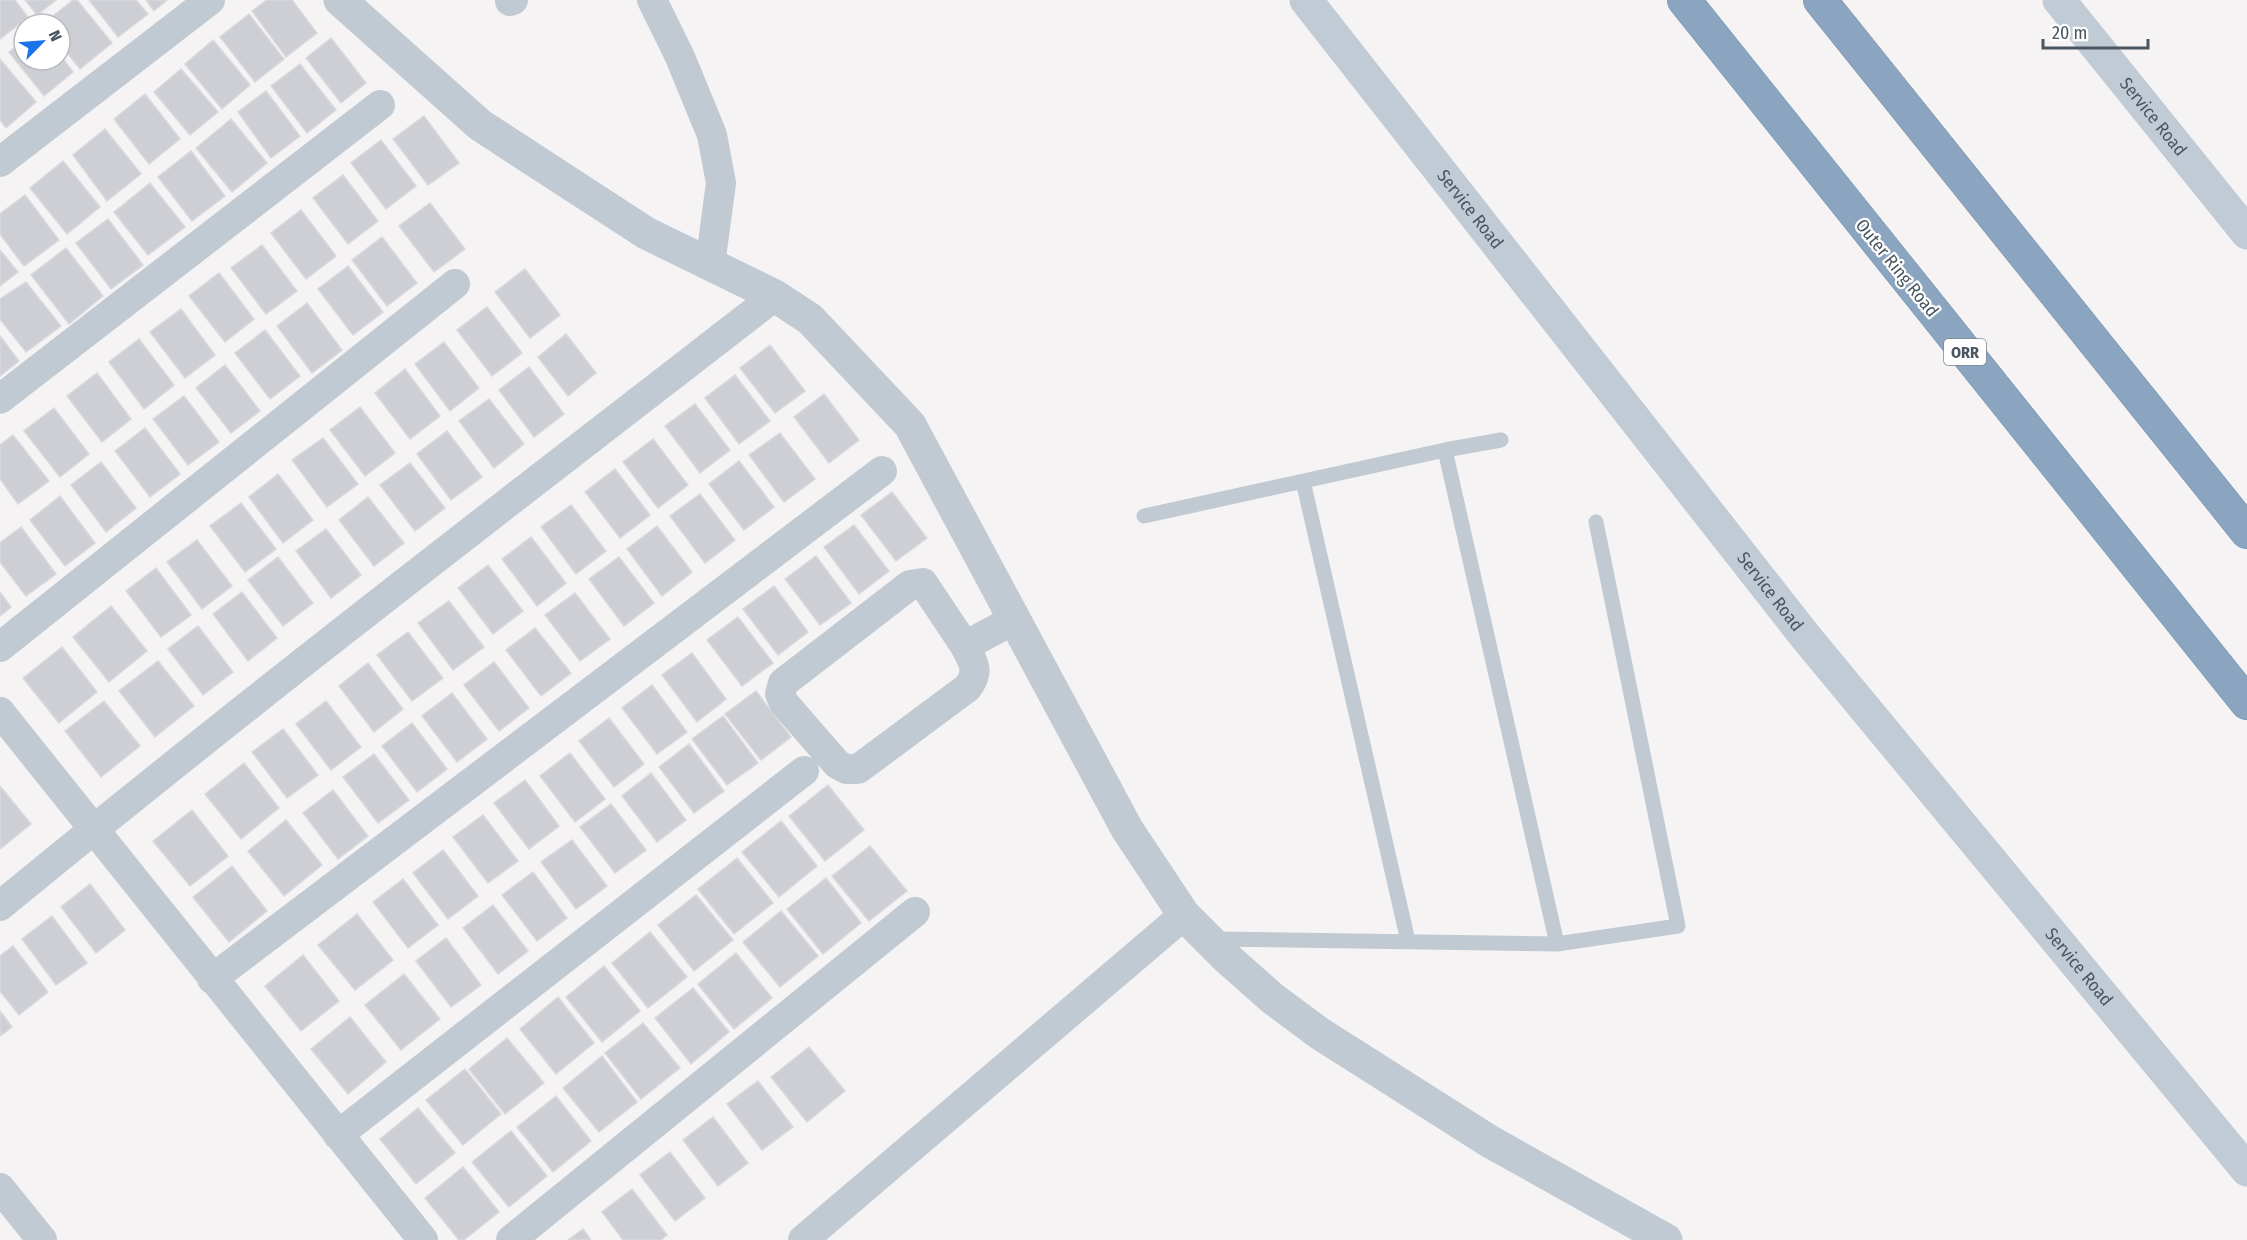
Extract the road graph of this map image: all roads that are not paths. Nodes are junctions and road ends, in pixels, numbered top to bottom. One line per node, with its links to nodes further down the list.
1 (210, 0): 9 (street)
2 (340, 0): 11 (street)
3 (652, 0): 11 (street)
4 (1306, 0): 37 (main road, Service Road)
5 (1684, 0): 25 (highway, Outer Ring Road / ORR)
6 (1820, 0): 21 (highway)
7 (2059, 0): 10 (main road, Service Road)
8 (380, 105): 14 (street)
9 (0, 162)
10 (2247, 233)
11 (710, 265): 13 (street)
12 (455, 284): 24 (street)
13 (775, 296): 22 (street); 28 (street)
14 (0, 399)
15 (1502, 440): 16 (lane)
16 (1445, 450): 18 (lane); 34 (lane)
17 (882, 471): 35 (street)
18 (1303, 482): 19 (lane); 33 (lane)
19 (1144, 516)
20 (1596, 522): 34 (lane)
21 (2247, 532)
22 (1014, 620): 23 (street); 31 (street)
23 (966, 646): 23 (street)
24 (0, 647)
25 (2247, 703)
26 (0, 712): 28 (street)
27 (804, 771): 36 (street)
28 (92, 830): 29 (street); 35 (street)
29 (0, 906)
30 (915, 912): 42 (street)
31 (1184, 915): 32 (street); 39 (street)
32 (1208, 939): 33 (lane); 43 (street)
33 (1408, 941): 34 (lane)
34 (1557, 944)
35 (212, 979): 36 (street)
36 (338, 1135): 41 (street)
37 (2247, 1170)
38 (0, 1188): 40 (street)
39 (804, 1236)
40 (42, 1240)
41 (423, 1240)
42 (510, 1240)
43 (1666, 1240)

